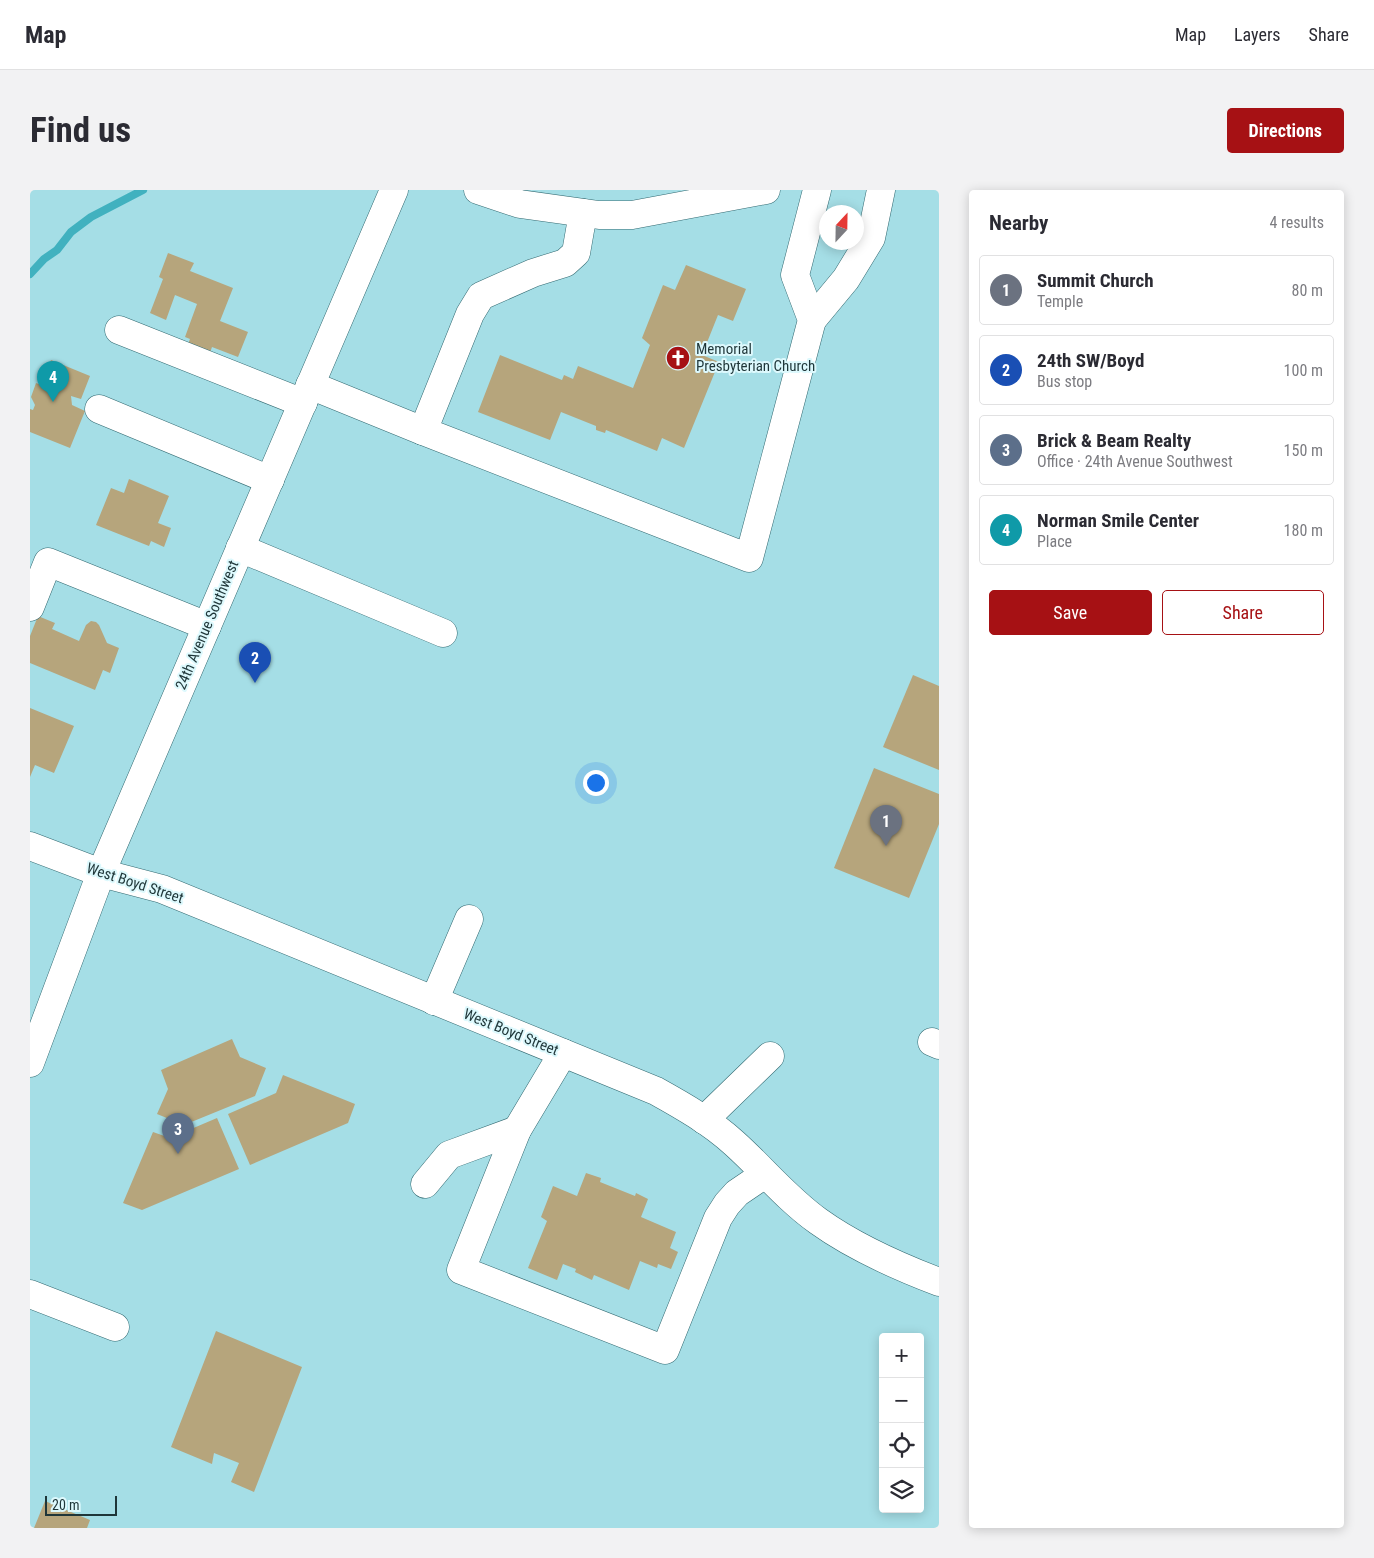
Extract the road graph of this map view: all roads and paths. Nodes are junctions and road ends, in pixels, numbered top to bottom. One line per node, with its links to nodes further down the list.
1 (394, 190): 9 (street, 24th Avenue Southwest)
2 (478, 190): 6 (street)
3 (766, 190): 6 (street)
4 (817, 190): 7 (street)
5 (881, 190): 7 (street)
6 (583, 214): 11 (street)
7 (812, 320): 11 (street)
8 (119, 330): 9 (street)
9 (306, 394): 11 (street); 12 (street, 24th Avenue Southwest)
10 (99, 409): 12 (street)
11 (423, 431)
12 (270, 480): 13 (street, 24th Avenue Southwest)
13 (240, 548): 15 (street, 24th Avenue Southwest); 16 (street)
14 (30, 607): 15 (street)
15 (207, 626): 18 (street, 24th Avenue Southwest)
16 (443, 633)
17 (37, 849): 18 (street, West Boyd Street)
18 (101, 873): 20 (street, West Boyd Street); 23 (street, 24th Avenue Southwest)
19 (469, 919): 20 (street)
20 (434, 1001): 21 (street, West Boyd Street)
21 (563, 1053): 24 (street, West Boyd Street); 25 (street)
22 (770, 1056): 24 (street)
23 (30, 1063)
24 (704, 1120): 26 (street, West Boyd Street)
25 (517, 1130): 26 (street); 27 (street)
26 (765, 1174): 28 (street, West Boyd Street)
27 (424, 1184)
28 (939, 1282)
29 (30, 1294): 30 (street)
30 (116, 1327)

